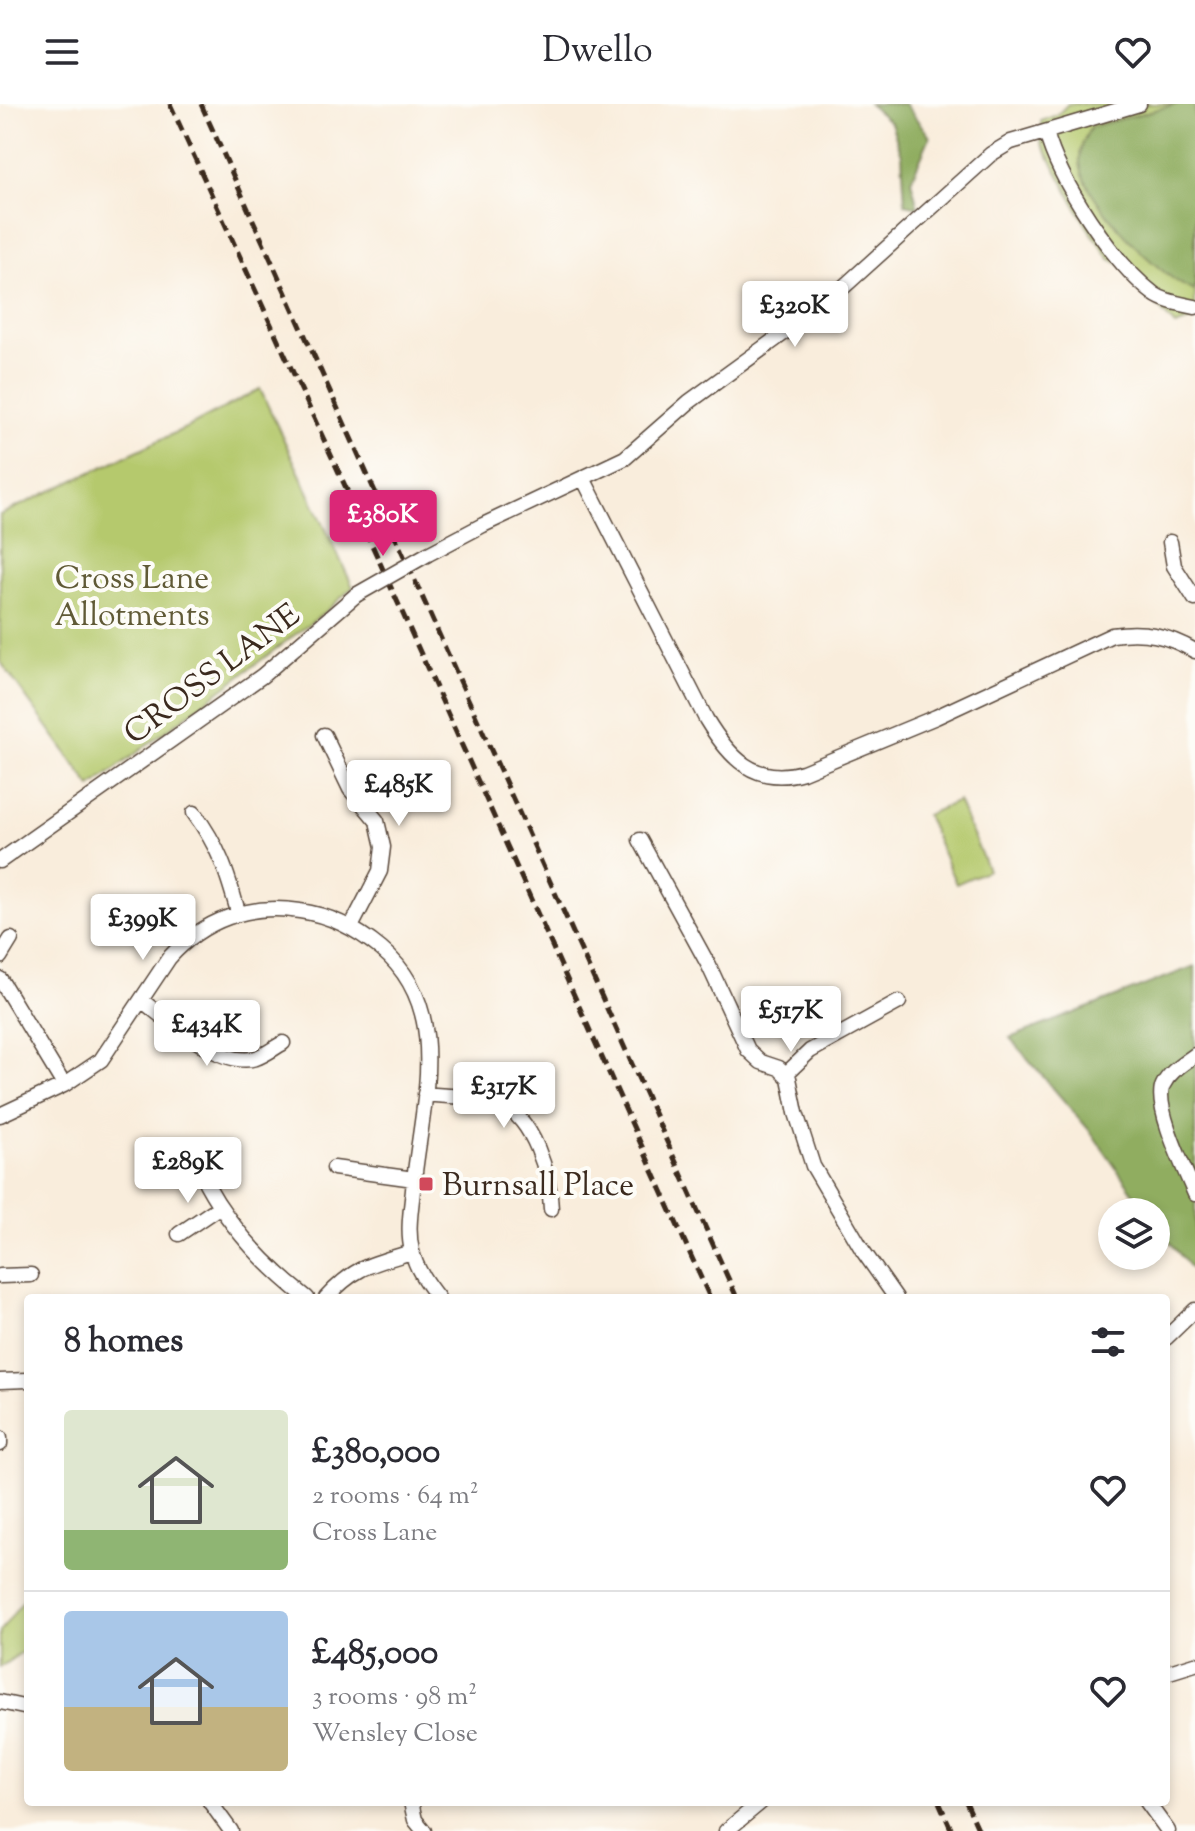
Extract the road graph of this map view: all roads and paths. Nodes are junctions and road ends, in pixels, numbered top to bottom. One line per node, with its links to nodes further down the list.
1 (1139, 104): 2 (street, CROSS LANE)
2 (1046, 132): 3 (street); 4 (street, CROSS LANE)
3 (1195, 307)
4 (583, 478): 7 (street); 11 (street, CROSS LANE, bridge)
5 (1170, 542): 6 (street)
6 (1195, 599)
7 (1195, 651)
8 (324, 735): 13 (street)
9 (194, 813): 12 (street)
10 (640, 840): 21 (street)
11 (0, 861)
12 (238, 912): 13 (street); 17 (street)
13 (351, 927): 23 (street)
14 (11, 939): 15 (street)
15 (0, 957)
16 (0, 979): 22 (street)
17 (141, 1000): 19 (street); 22 (street)
18 (899, 1002): 21 (street)
19 (283, 1043)
20 (1195, 1055): 28 (street)
21 (786, 1074): 38 (street)
22 (64, 1085): 24 (street)
23 (425, 1094): 26 (street); 30 (street)
24 (0, 1115)
25 (334, 1168): 26 (street)
26 (414, 1179): 32 (street)
27 (206, 1183): 29 (street)
28 (1195, 1194)
29 (219, 1207): 31 (street); 35 (street)
30 (551, 1209)
31 (179, 1234)
32 (412, 1252): 36 (street); 37 (street)
33 (31, 1275): 34 (street)
34 (0, 1276)
35 (302, 1294)
36 (330, 1294)
37 (435, 1294)
38 (893, 1294)
39 (1195, 1310): 40 (street)
40 (1170, 1334)
41 (24, 1380): 42 (street)
42 (0, 1381)
43 (0, 1438): 44 (street)
44 (0, 1444)
45 (1195, 1664): 46 (street)
46 (1170, 1672)
47 (0, 1702): 48 (street)
48 (24, 1707)
49 (213, 1806): 53 (street)
50 (412, 1806): 54 (street)
51 (756, 1806): 55 (street)
52 (1150, 1806): 56 (street)
53 (231, 1831)
54 (424, 1831)
55 (726, 1831)
56 (1168, 1831)

